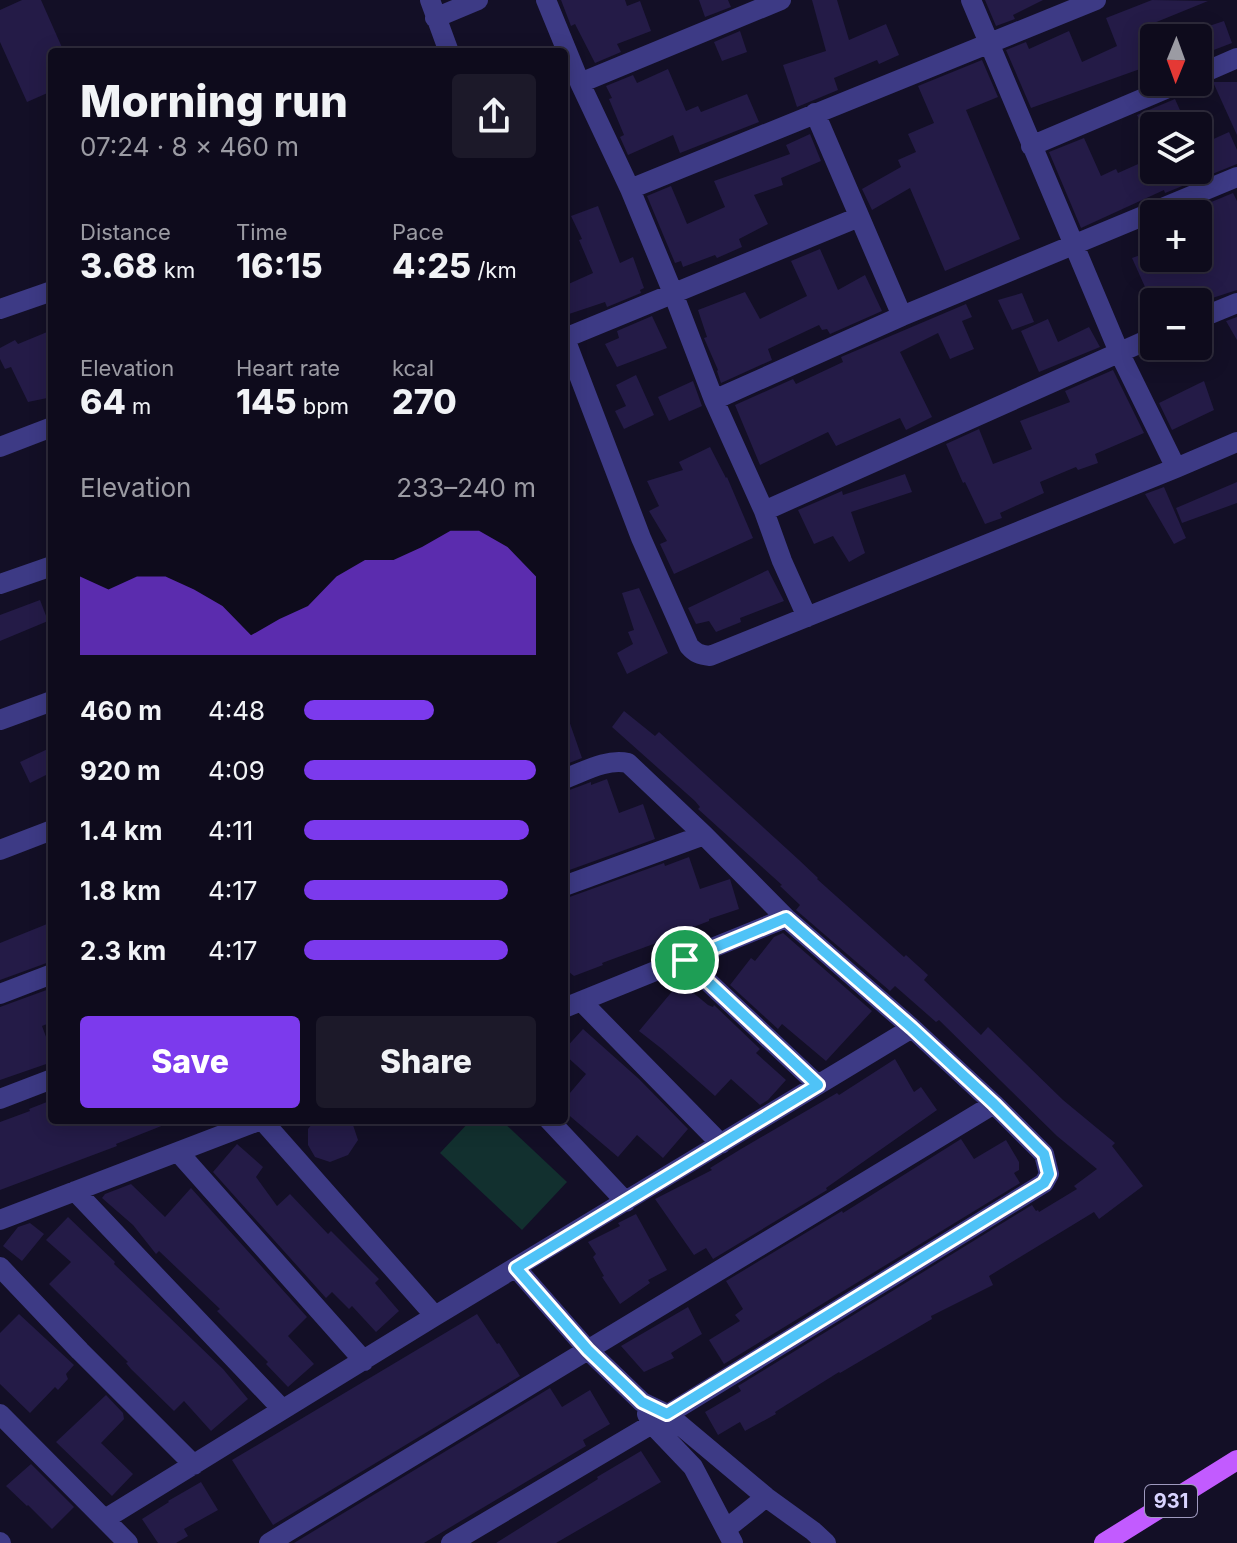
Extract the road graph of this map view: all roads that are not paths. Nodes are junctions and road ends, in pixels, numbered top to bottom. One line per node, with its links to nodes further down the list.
1 (478, 0): 6 (street)
2 (546, 0): 9 (street)
3 (781, 0): 13 (street)
4 (971, 0): 7 (street)
5 (1096, 0): 7 (street)
6 (433, 9): 8 (street)
7 (989, 44): 15 (street); 16 (street)
8 (448, 48)
9 (566, 48)
10 (568, 54): 13 (street)
11 (1237, 58): 12 (street)
12 (1212, 69)
13 (580, 83): 18 (street)
14 (1149, 96): 16 (street)
15 (815, 113): 18 (street); 19 (street)
16 (1031, 146): 20 (street)
17 (1237, 177): 20 (street)
18 (630, 189): 22 (street)
19 (859, 217): 22 (street); 26 (street)
20 (1073, 244): 26 (street); 30 (street)
21 (48, 292): 24 (street)
22 (673, 293): 27 (street); 31 (street)
23 (1237, 303): 25 (street)
24 (0, 309)
25 (1212, 313)
26 (902, 316): 31 (street)
27 (568, 335)
28 (1140, 343): 30 (street)
29 (568, 347): 39 (street)
30 (1119, 352): 35 (street); 36 (street)
31 (714, 400): 36 (street)
32 (48, 429): 34 (street)
33 (1237, 442): 35 (street)
34 (0, 447)
35 (1176, 468): 39 (street)
36 (764, 511): 39 (street)
37 (48, 567): 38 (street)
38 (0, 584)
39 (807, 617)
40 (48, 702): 41 (street)
41 (0, 720)
42 (568, 778): 44 (street)
43 (48, 832): 45 (street)
44 (704, 835): 46 (street); 47 (street)
45 (0, 850)
46 (568, 885)
47 (786, 918): 48 (street); 52 (street)
48 (685, 960): 51 (street); 54 (street)
49 (48, 976): 50 (street)
50 (0, 994)
51 (573, 1005): 60 (street)
52 (912, 1028): 54 (street); 56 (street)
53 (48, 1081): 55 (street)
54 (818, 1085): 60 (street)
55 (0, 1099)
56 (994, 1104): 68 (street); 72 (street)
57 (252, 1124): 61 (street)
58 (266, 1124): 67 (street)
59 (553, 1124): 63 (street)
60 (721, 1144): 63 (street)
61 (179, 1153): 62 (street); 69 (street)
62 (75, 1191): 64 (street); 70 (street)
63 (626, 1202): 66 (street)
64 (0, 1220)
65 (0, 1267): 74 (street)
66 (516, 1268): 67 (street); 68 (street)
67 (435, 1316): 69 (street)
68 (588, 1350): 72 (street); 79 (street)
69 (364, 1361): 70 (street)
70 (282, 1409): 74 (street)
71 (0, 1414): 76 (street)
72 (659, 1419): 75 (street); 77 (street); 80 (street)
73 (1237, 1460): 82 (main road, 931)
74 (194, 1465): 76 (street)
75 (766, 1497): 77 (street); 81 (street)
76 (105, 1519): 78 (street)
77 (729, 1536)
78 (128, 1543)
79 (269, 1543)
80 (451, 1543)
81 (826, 1543)
82 (1104, 1543)

